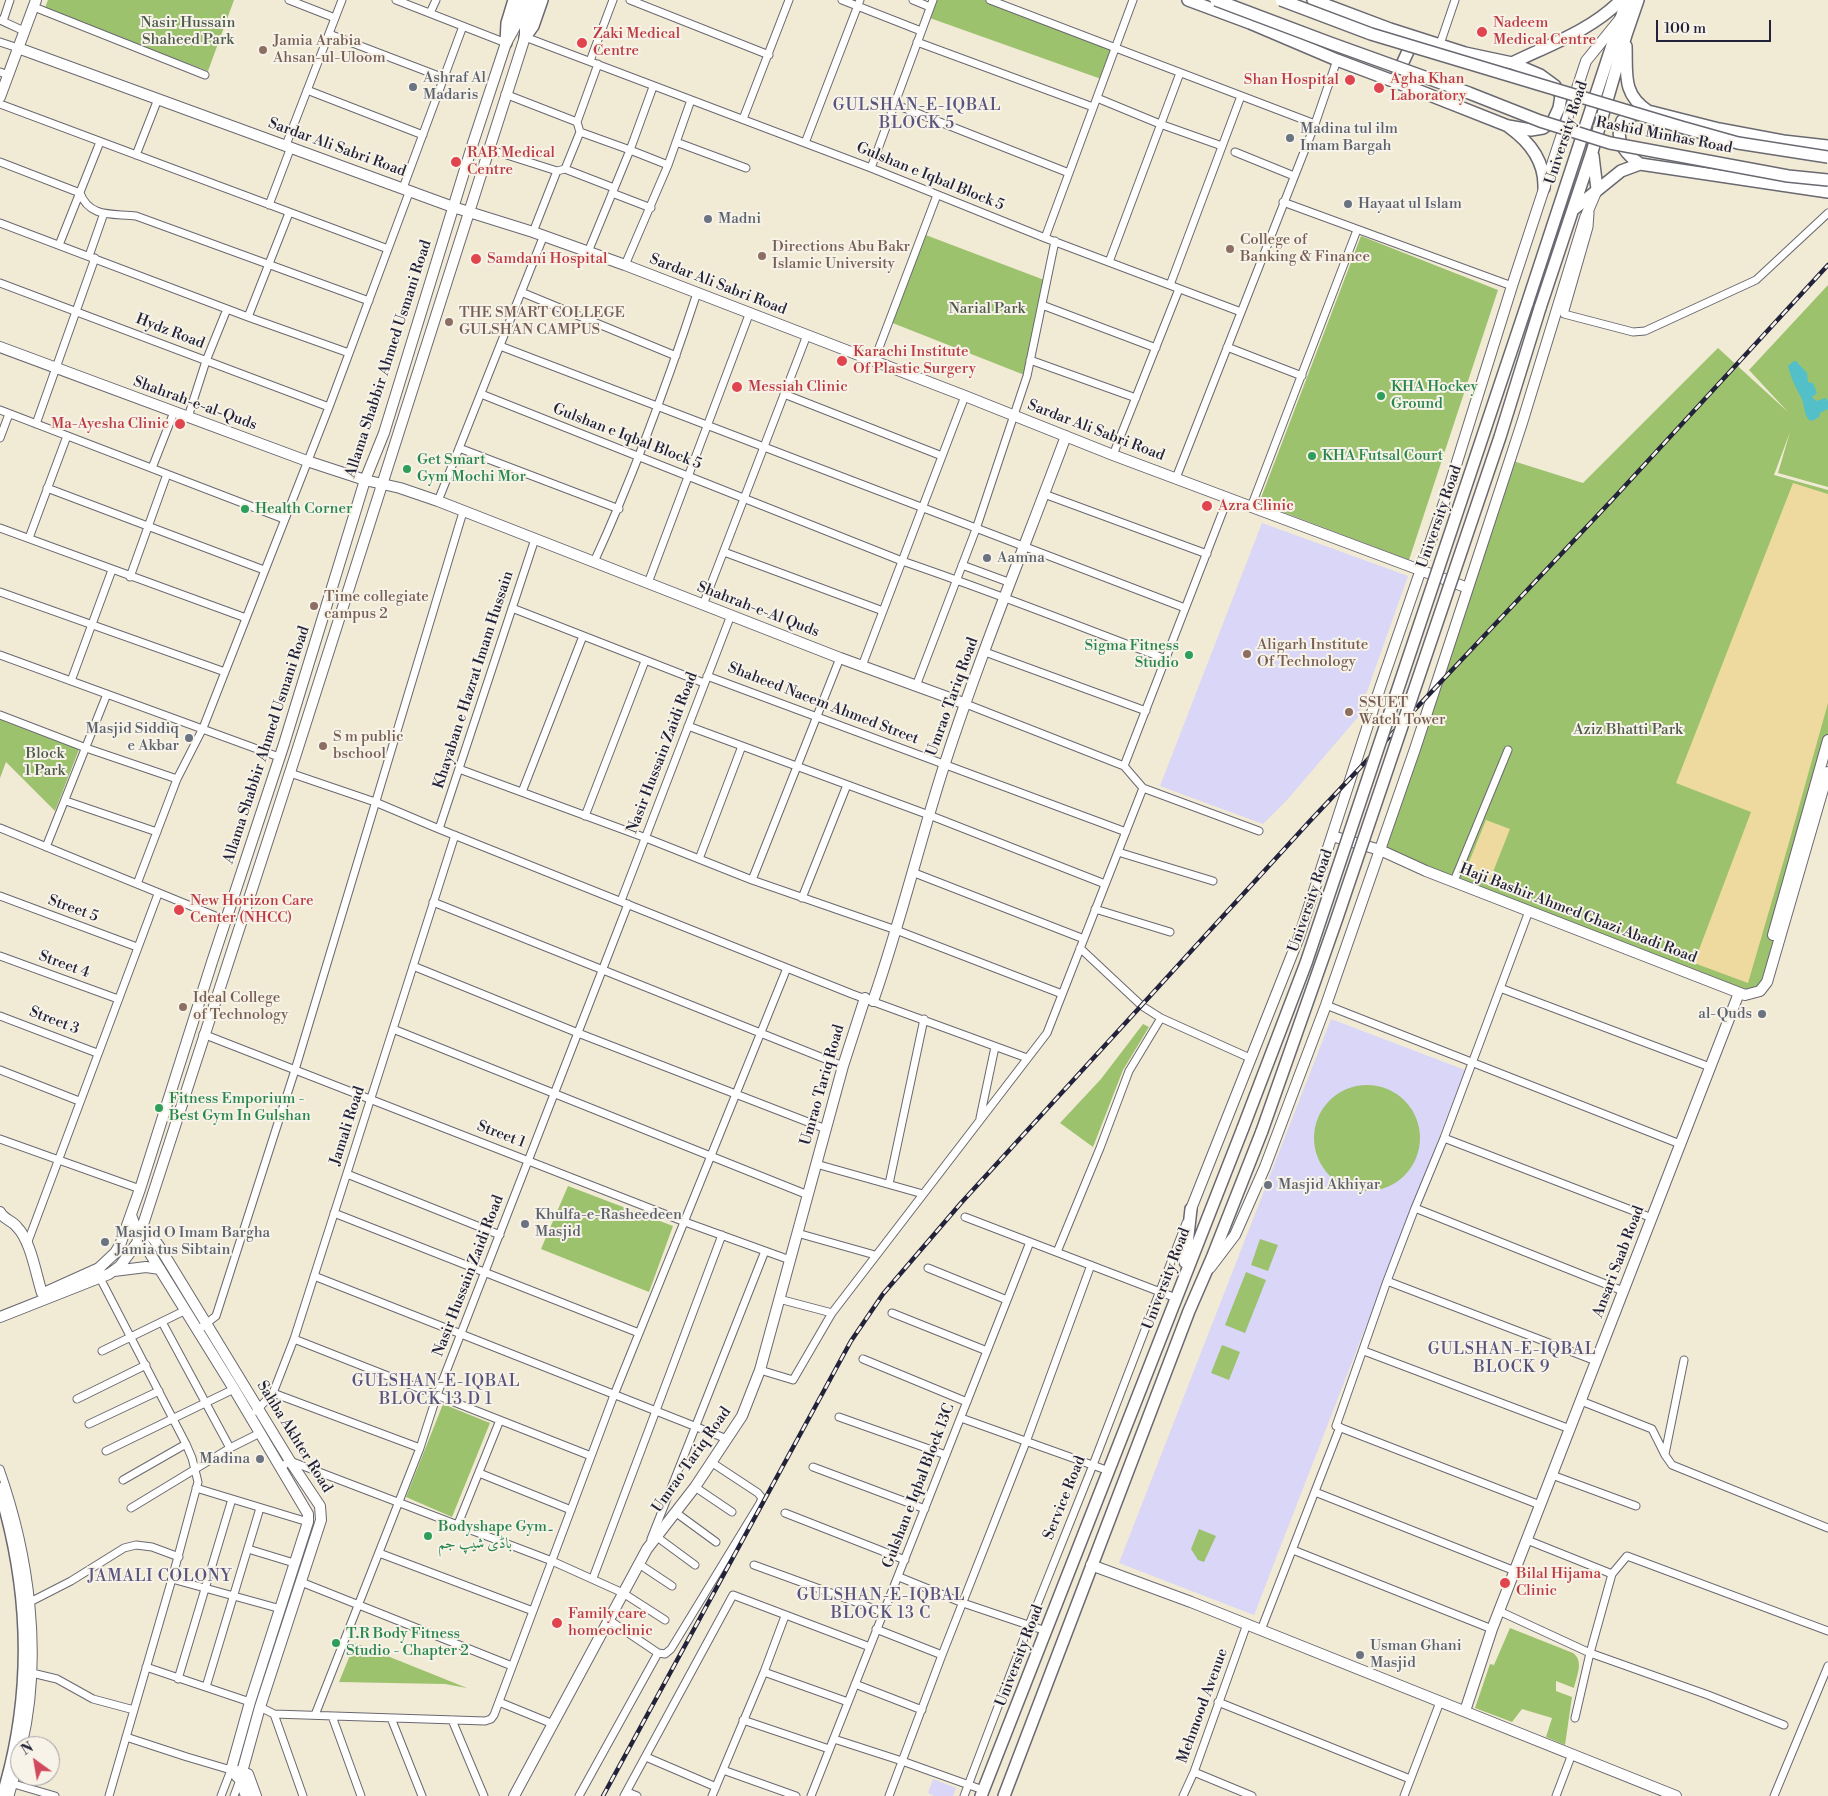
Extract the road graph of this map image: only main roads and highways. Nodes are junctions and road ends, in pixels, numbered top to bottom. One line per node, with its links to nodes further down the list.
1 (514, 0): 13 (main road)
2 (542, 0): 10 (main road)
3 (1188, 0): 15 (main road)
4 (1216, 0): 22 (main road, Rashid Minhas Road, bridge)
5 (1281, 0): 20 (main road, Rashid Minhas Road, bridge)
6 (1313, 0): 12 (main road)
7 (1621, 0): 14 (main road)
8 (1627, 0): 28 (main road, University Road, bridge)
9 (1638, 0): 11 (main road, University Road)
10 (522, 29)
11 (1626, 35): 16 (main road); 19 (main road, University Road)
12 (1415, 36): 14 (main road); 15 (main road)
13 (506, 43)
14 (1512, 63): 17 (main road)
15 (1394, 82): 17 (main road)
16 (1648, 110): 18 (main road); 21 (main road)
17 (1508, 126): 23 (main road)
18 (1828, 146)
19 (1592, 152): 24 (main road); 26 (main road, University Road)
20 (1828, 157)
21 (1640, 164): 24 (main road); 25 (main road)
22 (1828, 180)
23 (1544, 188)
24 (1597, 189): 26 (main road)
25 (1828, 192)
26 (1573, 209): 32 (main road, University Road, bridge)
27 (1191, 1210): 28 (main road)
28 (1183, 1278): 30 (main road, University Road)
29 (0, 1489): 31 (highway)
30 (982, 1793)
31 (2, 1796)
32 (1004, 1796)

